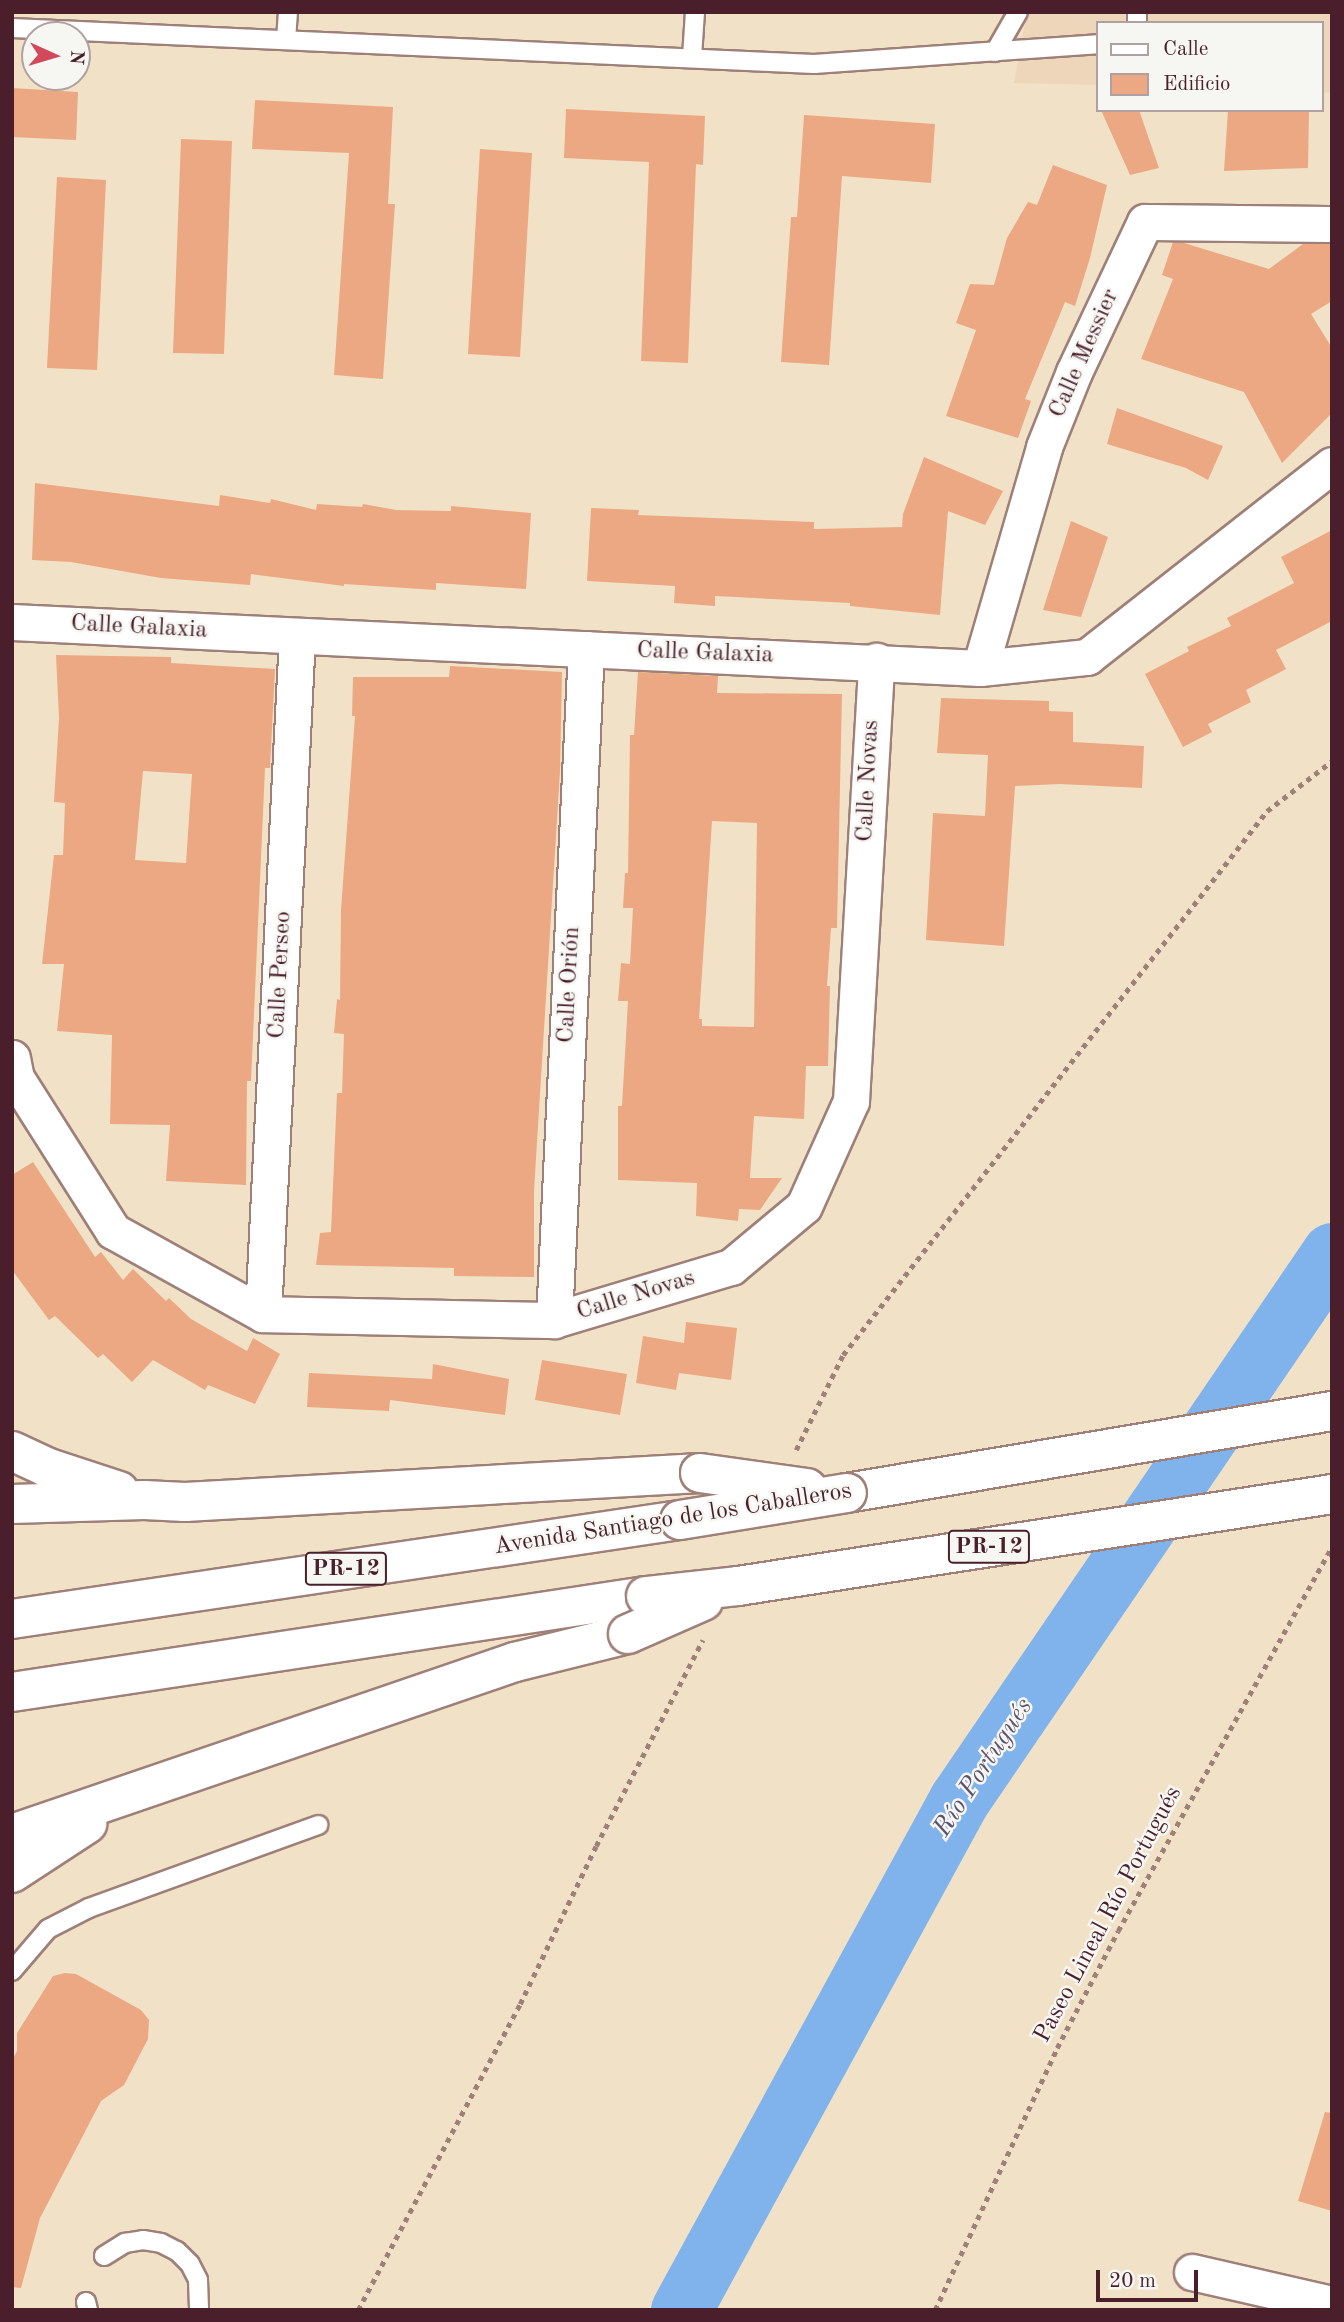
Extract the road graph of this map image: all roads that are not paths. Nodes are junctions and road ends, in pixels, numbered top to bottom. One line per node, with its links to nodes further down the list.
1 (288, 12): 5 (lane)
2 (695, 12): 8 (lane)
3 (1018, 12): 7 (lane)
4 (12, 28): 5 (lane)
5 (286, 40): 8 (lane)
6 (1096, 44): 7 (lane)
7 (995, 52): 8 (lane)
8 (692, 57)
9 (1332, 224): 15 (street, Calle Messier)
10 (1332, 465): 15 (street, Calle Galaxia)
11 (12, 622): 12 (street, Calle Galaxia)
12 (297, 636): 13 (street, Calle Galaxia); 17 (street, Calle Perseo)
13 (586, 649): 14 (street, Calle Galaxia); 18 (street, Calle Orión)
14 (876, 661): 15 (street, Calle Galaxia); 18 (street, Calle Novas)
15 (980, 668)
16 (12, 1058): 17 (street, Calle Novas)
17 (263, 1314): 18 (street, Calle Novas)
18 (554, 1320)
19 (1332, 1411): 21 (highway, Avenida Santiago de los Caballeros / PR-12)
20 (12, 1451): 23 (highway)
21 (847, 1493): 23 (highway, bridge); 26 (highway, Avenida Santiago de los Caballeros / PR-12, bridge)
22 (1332, 1494): 25 (highway, PR-12, bridge)
23 (144, 1500): 24 (highway)
24 (12, 1504)
25 (738, 1586): 27 (highway, PR-12, bridge); 28 (highway, bridge)
26 (12, 1619)
27 (12, 1692)
28 (153, 1787): 30 (highway); 31 (highway)
29 (318, 1825): 32 (lane)
30 (12, 1834)
31 (12, 1873)
32 (12, 1971)
33 (104, 2256): 36 (lane)
34 (1192, 2272): 35 (street)
35 (1332, 2304)
36 (199, 2310)

